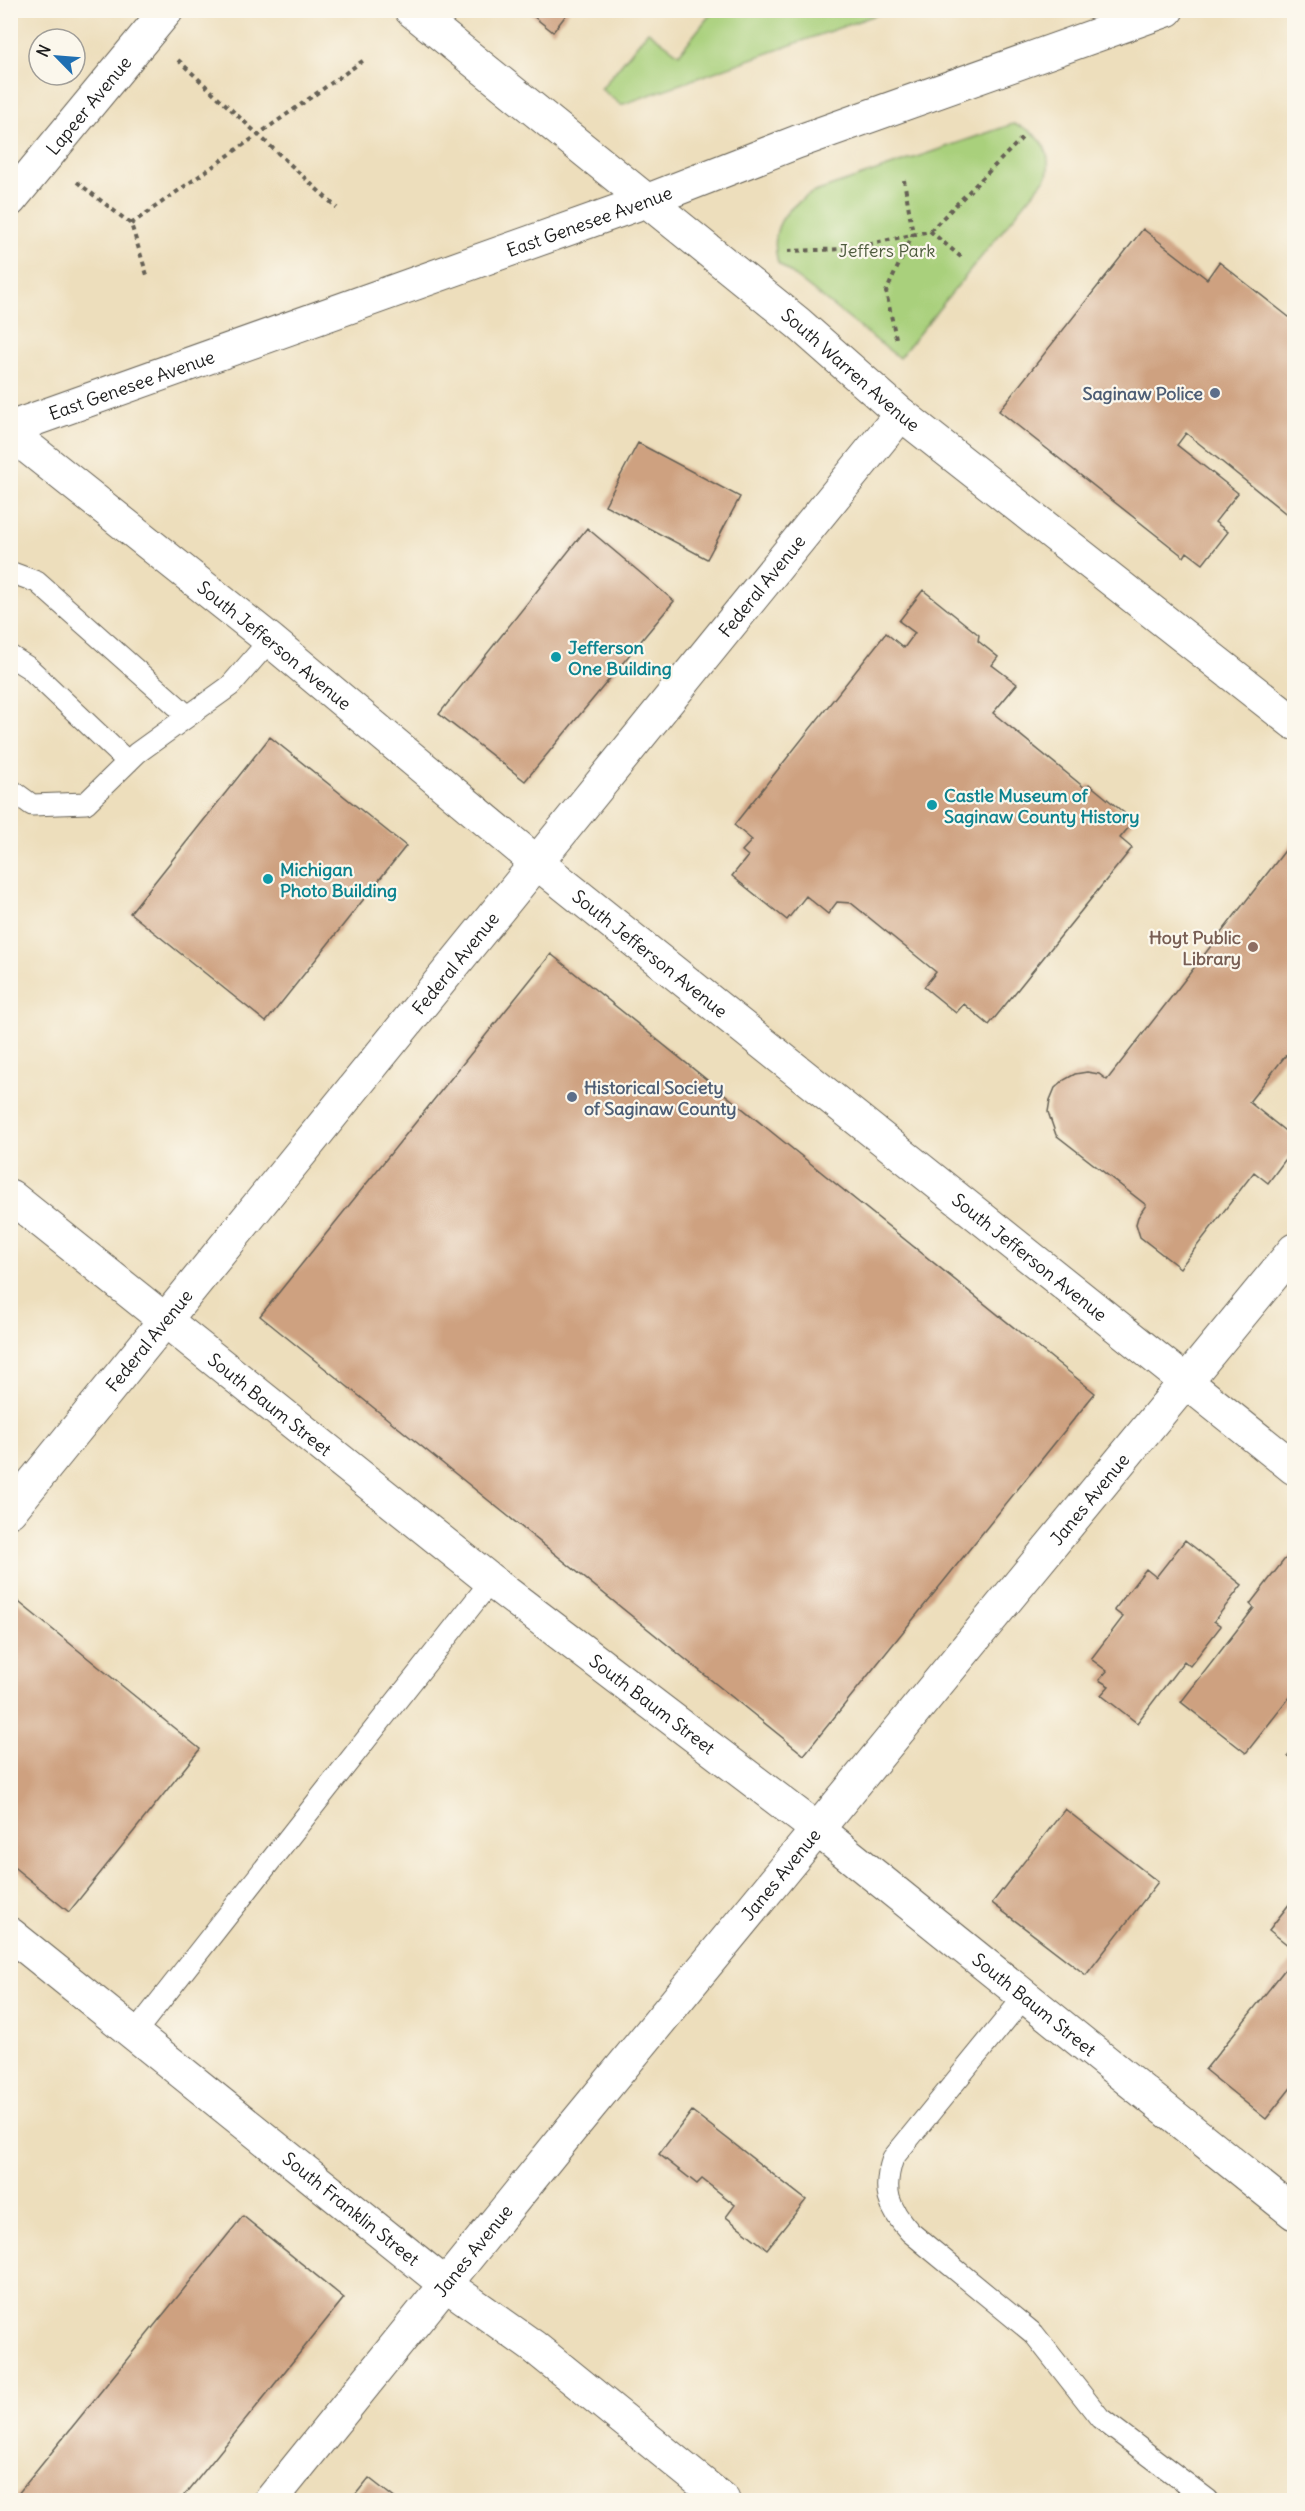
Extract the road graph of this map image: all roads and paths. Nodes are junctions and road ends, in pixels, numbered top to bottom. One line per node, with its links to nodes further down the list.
1 (167, 10): 10 (street, Lapeer Avenue)
2 (411, 10): 11 (street, South Warren Avenue)
3 (1167, 10): 11 (street, East Genesee Avenue)
4 (178, 60): 6 (path)
5 (364, 60): 6 (path)
6 (258, 135): 12 (path); 13 (path)
7 (1023, 137): 14 (path)
8 (904, 180): 15 (path)
9 (76, 182): 13 (path)
10 (10, 200)
11 (646, 201): 20 (street, South Warren Avenue); 21 (street, East Genesee Avenue)
12 (337, 208)
13 (131, 224): 18 (path)
14 (930, 231): 15 (path); 17 (path)
15 (913, 234): 16 (path); 19 (path)
16 (788, 251)
17 (961, 257)
18 (147, 275)
19 (896, 338)
20 (901, 414): 26 (street, South Warren Avenue); 29 (street, Federal Avenue)
21 (10, 431): 23 (street, South Jefferson Avenue)
22 (10, 572): 25 (lane)
23 (270, 640): 25 (lane); 29 (street, South Jefferson Avenue)
24 (10, 656): 27 (lane)
25 (188, 716): 27 (lane)
26 (1294, 723)
27 (128, 762): 28 (lane)
28 (10, 789)
29 (536, 862): 32 (street, Federal Avenue); 33 (street, South Jefferson Avenue)
30 (10, 1196): 32 (street, South Baum Street)
31 (1294, 1250): 33 (street, Janes Avenue)
32 (164, 1321): 35 (street, Federal Avenue); 36 (street, South Baum Street)
33 (1185, 1381): 34 (street, South Jefferson Avenue); 37 (street, Janes Avenue)
34 (1294, 1468)
35 (10, 1511)
36 (491, 1581): 37 (street, South Baum Street); 40 (lane)
37 (818, 1830): 39 (street, South Baum Street); 42 (street, Janes Avenue)
38 (10, 1934): 40 (street, South Franklin Street)
39 (1025, 1996): 41 (street, South Baum Street); 45 (lane)
40 (134, 2034): 42 (street, South Franklin Street)
41 (1294, 2213)
42 (445, 2284): 43 (street, Janes Avenue); 44 (street, South Franklin Street)
43 (271, 2500)
44 (723, 2500)
45 (1208, 2500)

